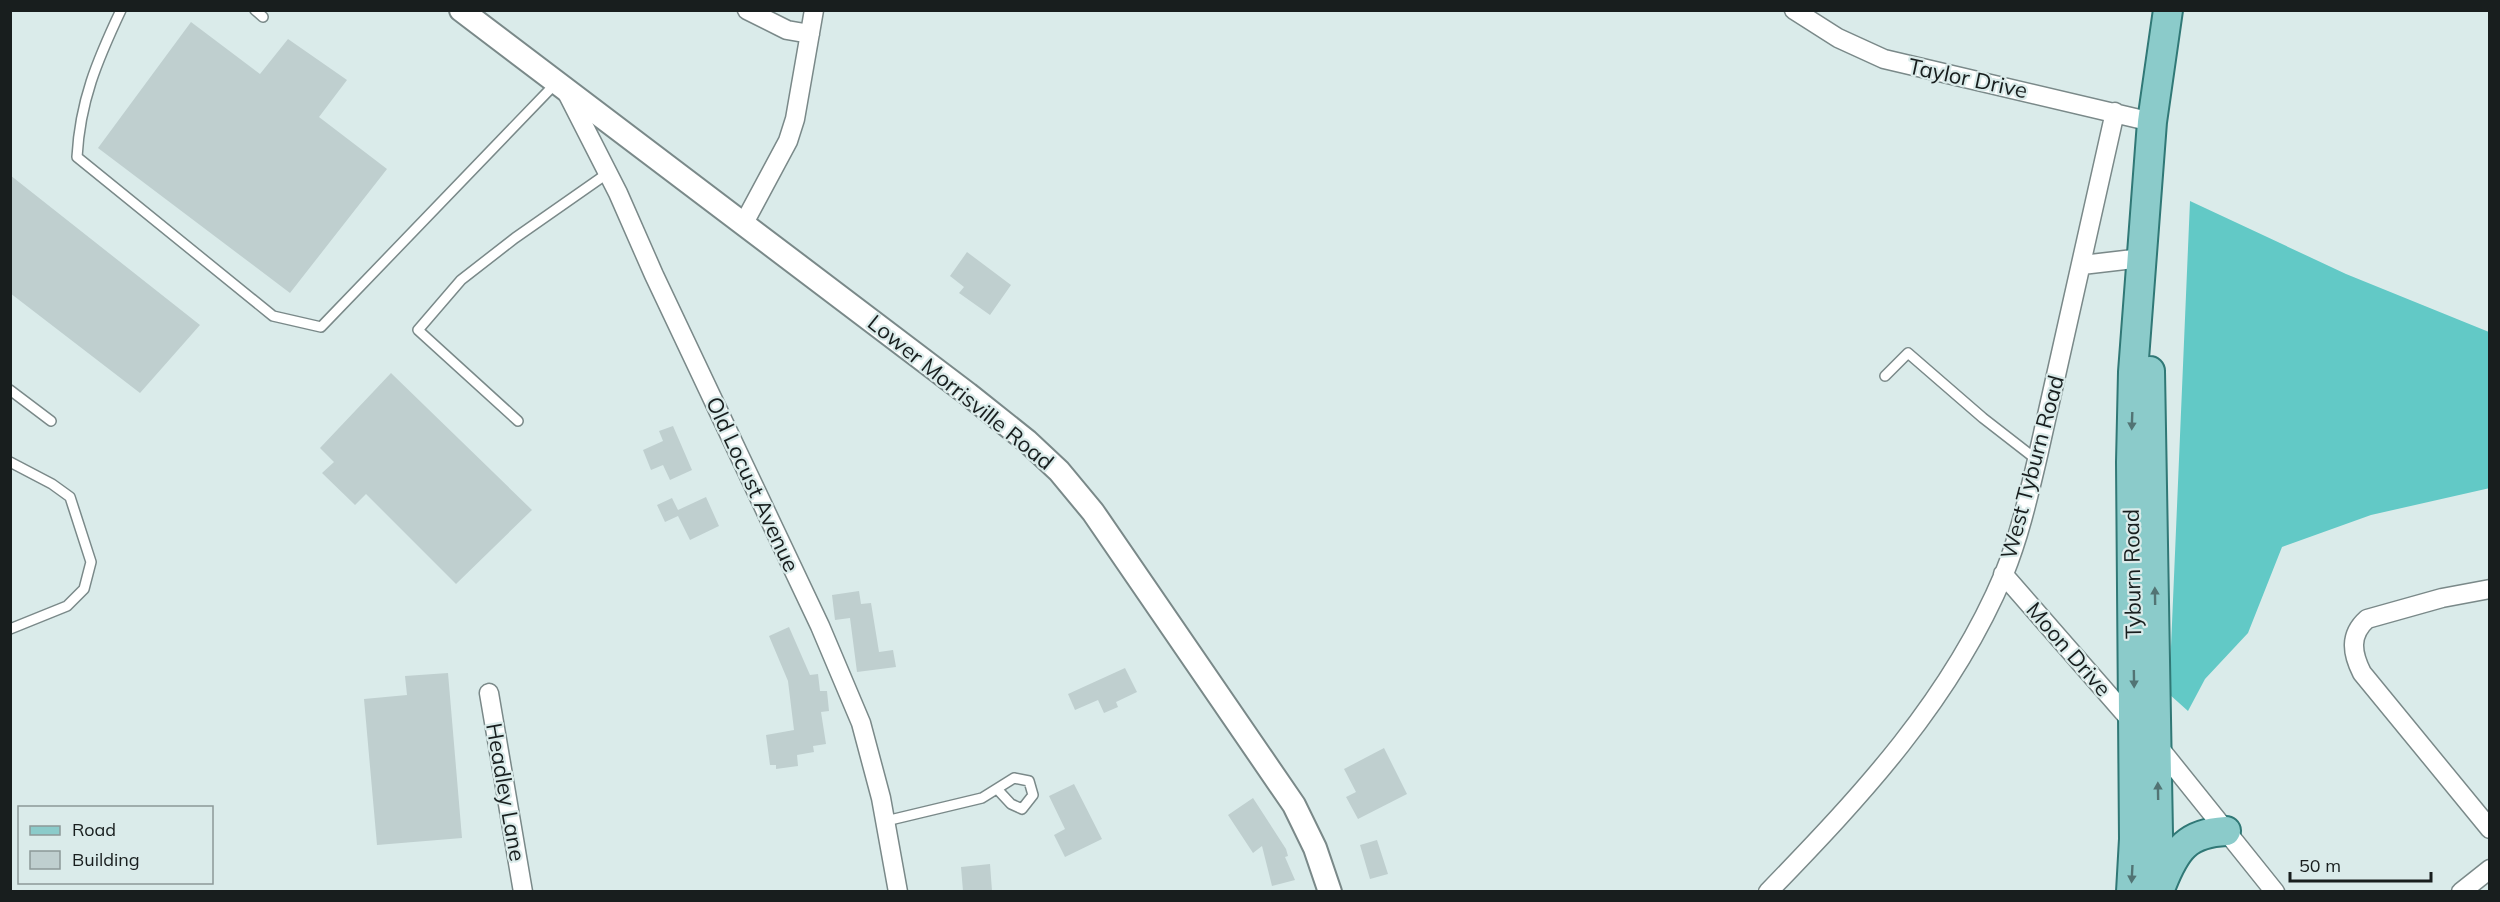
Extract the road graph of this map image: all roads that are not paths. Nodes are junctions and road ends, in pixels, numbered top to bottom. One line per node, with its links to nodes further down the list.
1 (121, 10): 10 (lane)
2 (255, 10): 8 (lane)
3 (461, 10): 10 (street, Lower Morrisville Road)
4 (747, 10): 9 (street)
5 (814, 10): 9 (street)
6 (1794, 10): 11 (street, Taylor Drive)
7 (2168, 10): 12 (main road, Tyburn Road)
8 (263, 17)
9 (810, 34): 14 (street)
10 (561, 87): 13 (street, Old Locust Avenue); 14 (street, Lower Morrisville Road)
11 (2115, 112): 12 (street, Taylor Drive); 16 (street, West Tyburn Road)
12 (2152, 122): 15 (main road, Tyburn Road)
13 (608, 173): 20 (lane); 30 (street, Old Locust Avenue)
14 (744, 223): 36 (street, Lower Morrisville Road)
15 (2142, 258): 16 (street); 27 (main road, Tyburn Road, one-way to 27); 28 (main road, Tyburn Road, one-way to 15)
16 (2082, 265): 21 (street, West Tyburn Road)
17 (1885, 376): 21 (lane)
18 (10, 390): 19 (lane)
19 (51, 421)
20 (518, 421)
21 (2037, 459): 23 (street, West Tyburn Road)
22 (10, 462): 25 (lane)
23 (2003, 574): 27 (street, Moon Drive); 37 (street, West Tyburn Road)
24 (2490, 588): 31 (street)
25 (10, 629)
26 (489, 693): 34 (street, Headley Lane)
27 (2134, 724): 38 (main road, Tyburn Road, one-way to 38)
28 (2157, 745): 32 (street); 39 (main road, Tyburn Road, one-way to 28)
29 (998, 790): 30 (lane)
30 (886, 821): 35 (street, Old Locust Avenue)
31 (2490, 829)
32 (2226, 831): 39 (main road); 40 (street)
33 (2490, 869): 41 (street)
34 (524, 891)
35 (898, 891)
36 (1330, 891)
37 (1768, 891)
38 (2131, 891)
39 (2159, 891)
40 (2275, 891)
41 (2461, 891)

